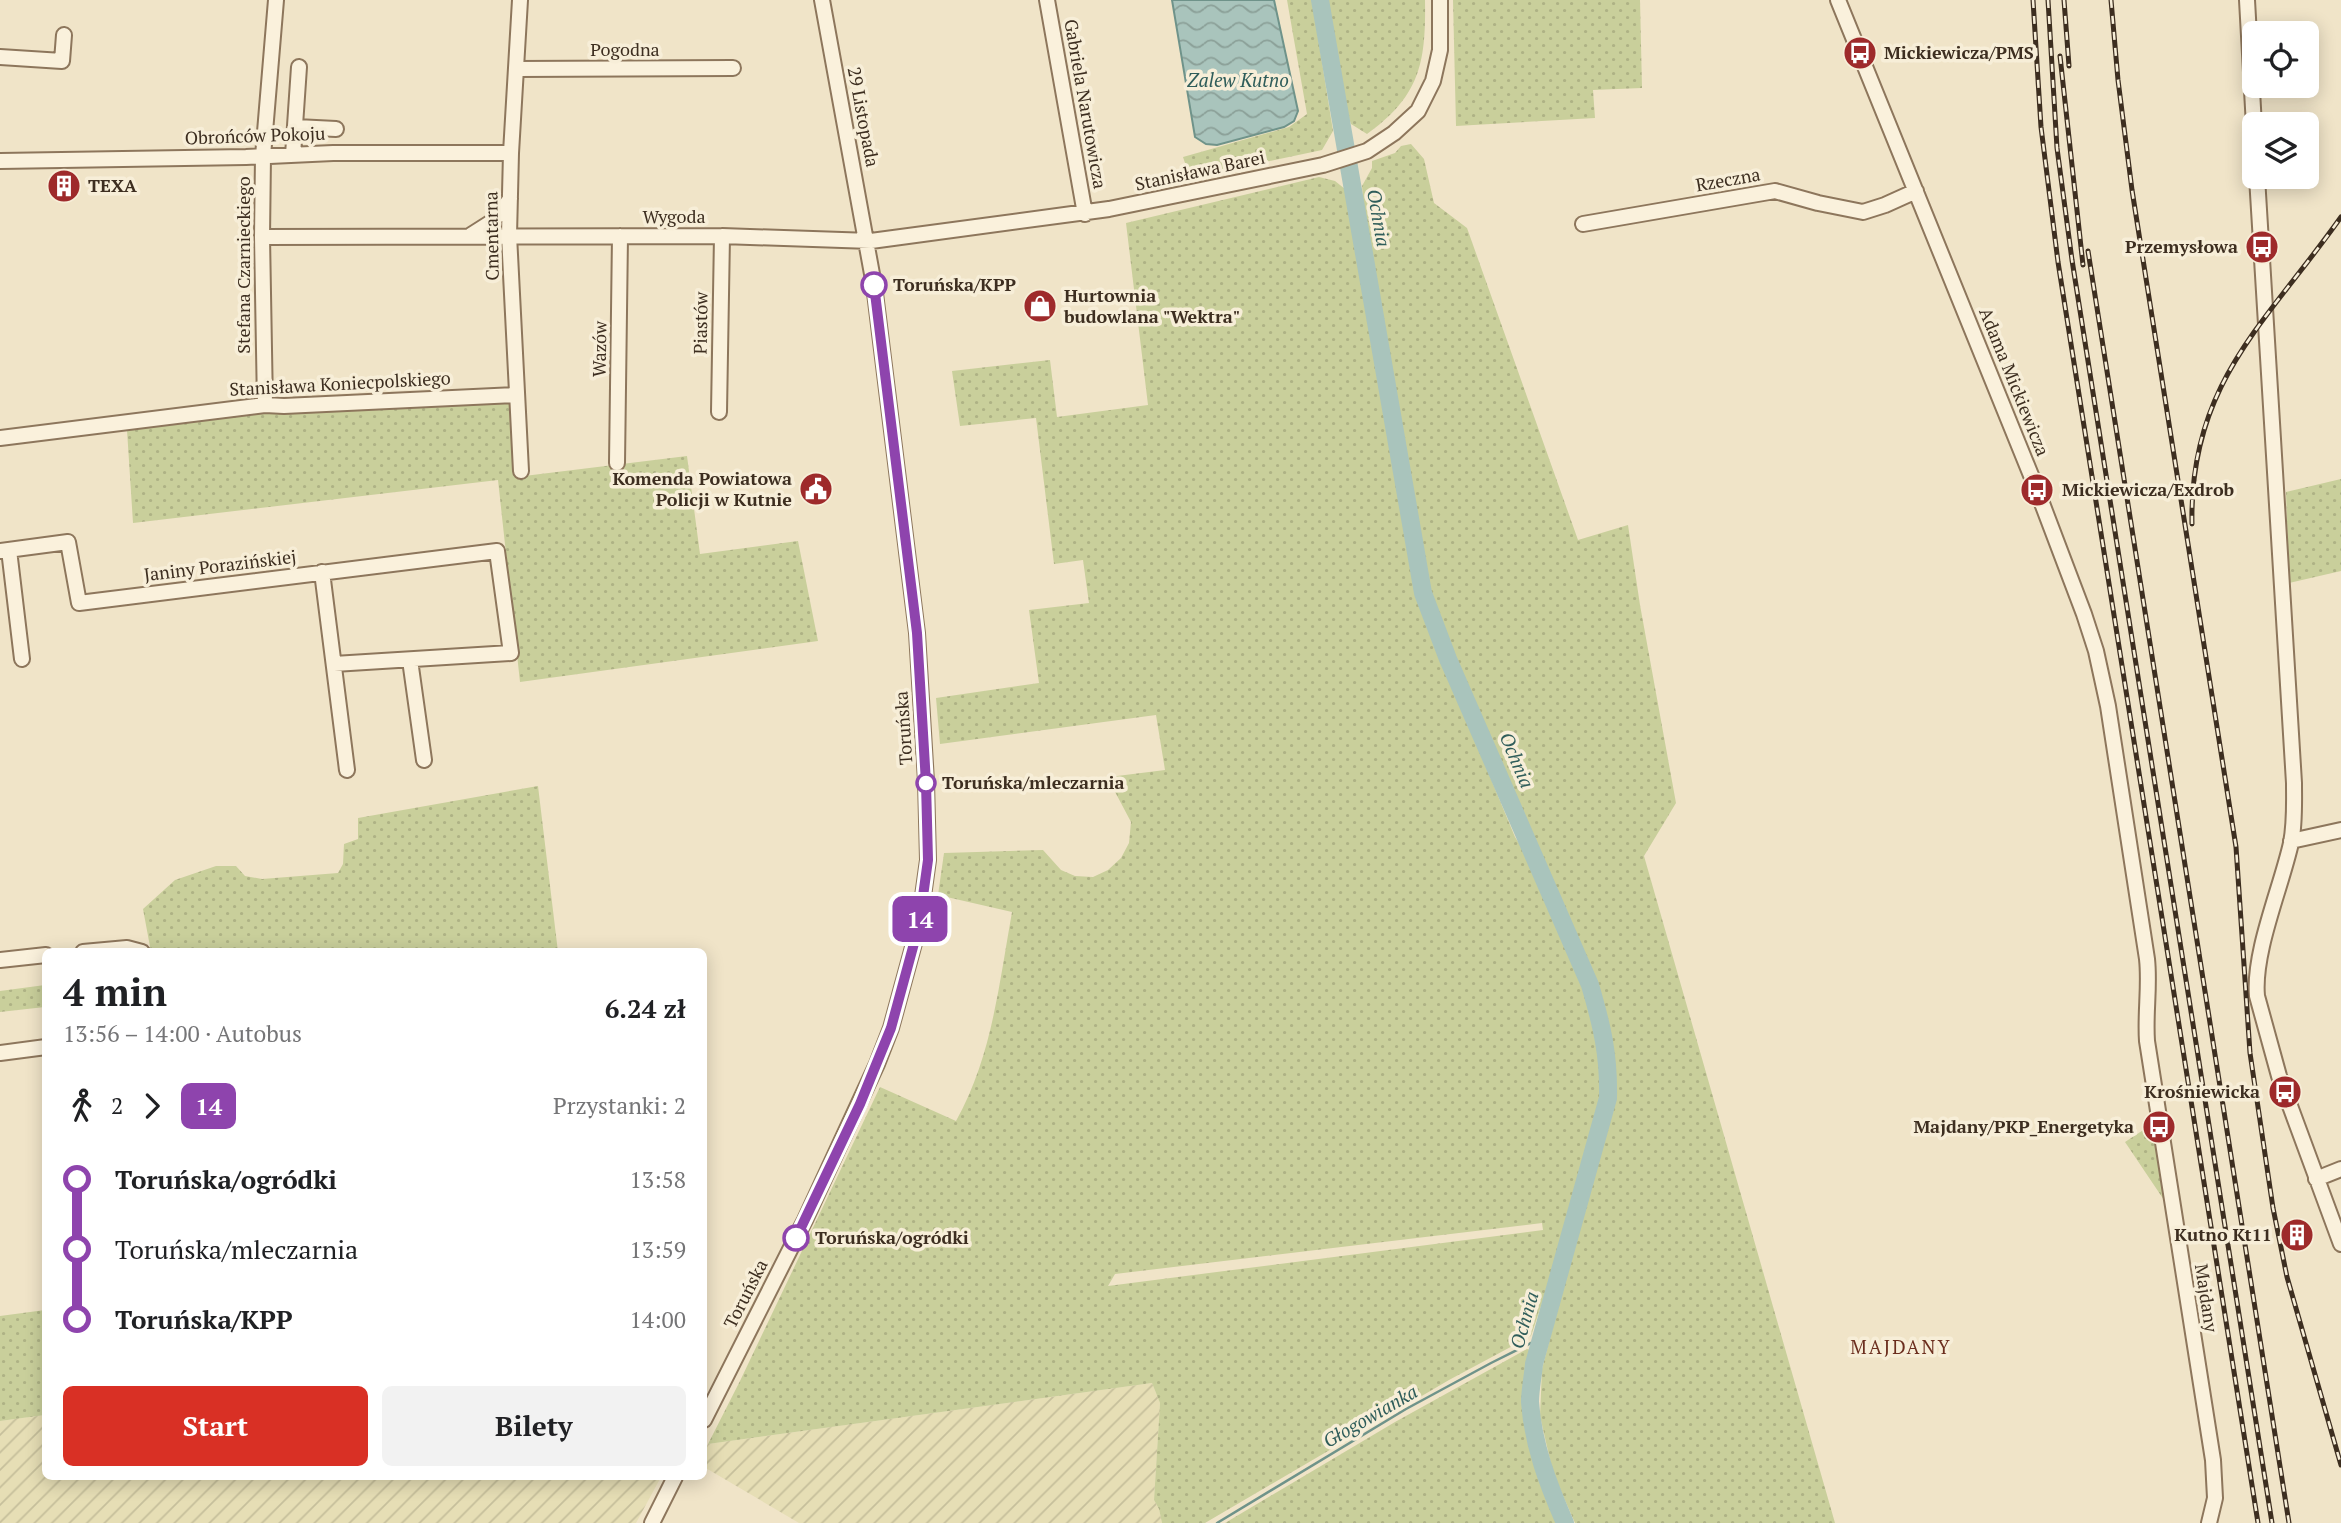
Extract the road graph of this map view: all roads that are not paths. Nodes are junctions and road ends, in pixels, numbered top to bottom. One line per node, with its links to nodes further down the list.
1 (276, 0): 18 (street, Stefana Czarnieckiego)
2 (520, 0): 12 (street, Cmentarna)
3 (822, 0): 30 (street, 29 Listopada)
4 (1047, 0): 23 (street, Gabriela Narutowicza)
5 (1440, 0): 23 (street, Stanisława Barei)
6 (1838, 0): 21 (street, Adama Mickiewicza)
7 (2247, 0): 13 (street)
8 (64, 35): 9 (street)
9 (0, 57)
10 (299, 67): 14 (street)
11 (733, 68): 12 (street, Pogodna)
12 (517, 69): 16 (street, Cmentarna)
13 (2253, 112)
14 (296, 127): 15 (street); 17 (street)
15 (336, 129)
16 (511, 153): 17 (street, Obrońców Pokoju); 22 (street, Cmentarna)
17 (293, 155): 18 (street, Obrońców Pokoju)
18 (263, 156): 19 (street, Obrońców Pokoju); 29 (street, Stefana Czarnieckiego)
19 (0, 161)
20 (2258, 189): 45 (street)
21 (1916, 191): 24 (street, Rzeczna); 48 (street, Adama Mickiewicza)
22 (510, 198): 25 (street); 26 (street, Cmentarna)
23 (1085, 214): 30 (street, Wygoda)
24 (1583, 224)
25 (471, 235): 26 (street, Wygoda); 29 (street, Wygoda)
26 (509, 235): 27 (street, Wygoda); 31 (street, Cmentarna)
27 (621, 236): 28 (street, Wygoda); 35 (street, Wazów)
28 (722, 236): 30 (street, Wygoda); 33 (street, Piastów)
29 (262, 237): 32 (street, Stefana Czarnieckiego)
30 (866, 241): 54 (street, Toruńska)
31 (516, 395): 32 (street, Stanisława Koniecpolskiego); 36 (street, Cmentarna)
32 (265, 404): 34 (street, Stanisława Koniecpolskiego)
33 (719, 411)
34 (0, 438)
35 (617, 463)
36 (521, 471)
37 (5, 550): 38 (street, Janiny Porazińskiej); 39 (street)
38 (322, 572): 40 (street, Janiny Porazińskiej); 41 (street)
39 (22, 659)
40 (410, 660): 41 (street); 42 (street)
41 (334, 664): 43 (street)
42 (424, 760)
43 (347, 770)
44 (2341, 830): 45 (street)
45 (2291, 841): 52 (street)
46 (42, 955): 47 (street)
47 (0, 960)
48 (2148, 996): 57 (street, Majdany)
49 (42, 1047): 50 (street)
50 (0, 1053)
51 (2341, 1169): 52 (street)
52 (2316, 1179): 53 (street)
53 (2341, 1244)
54 (707, 1414)
55 (674, 1480): 56 (street)
56 (652, 1523)
57 (2209, 1523)

